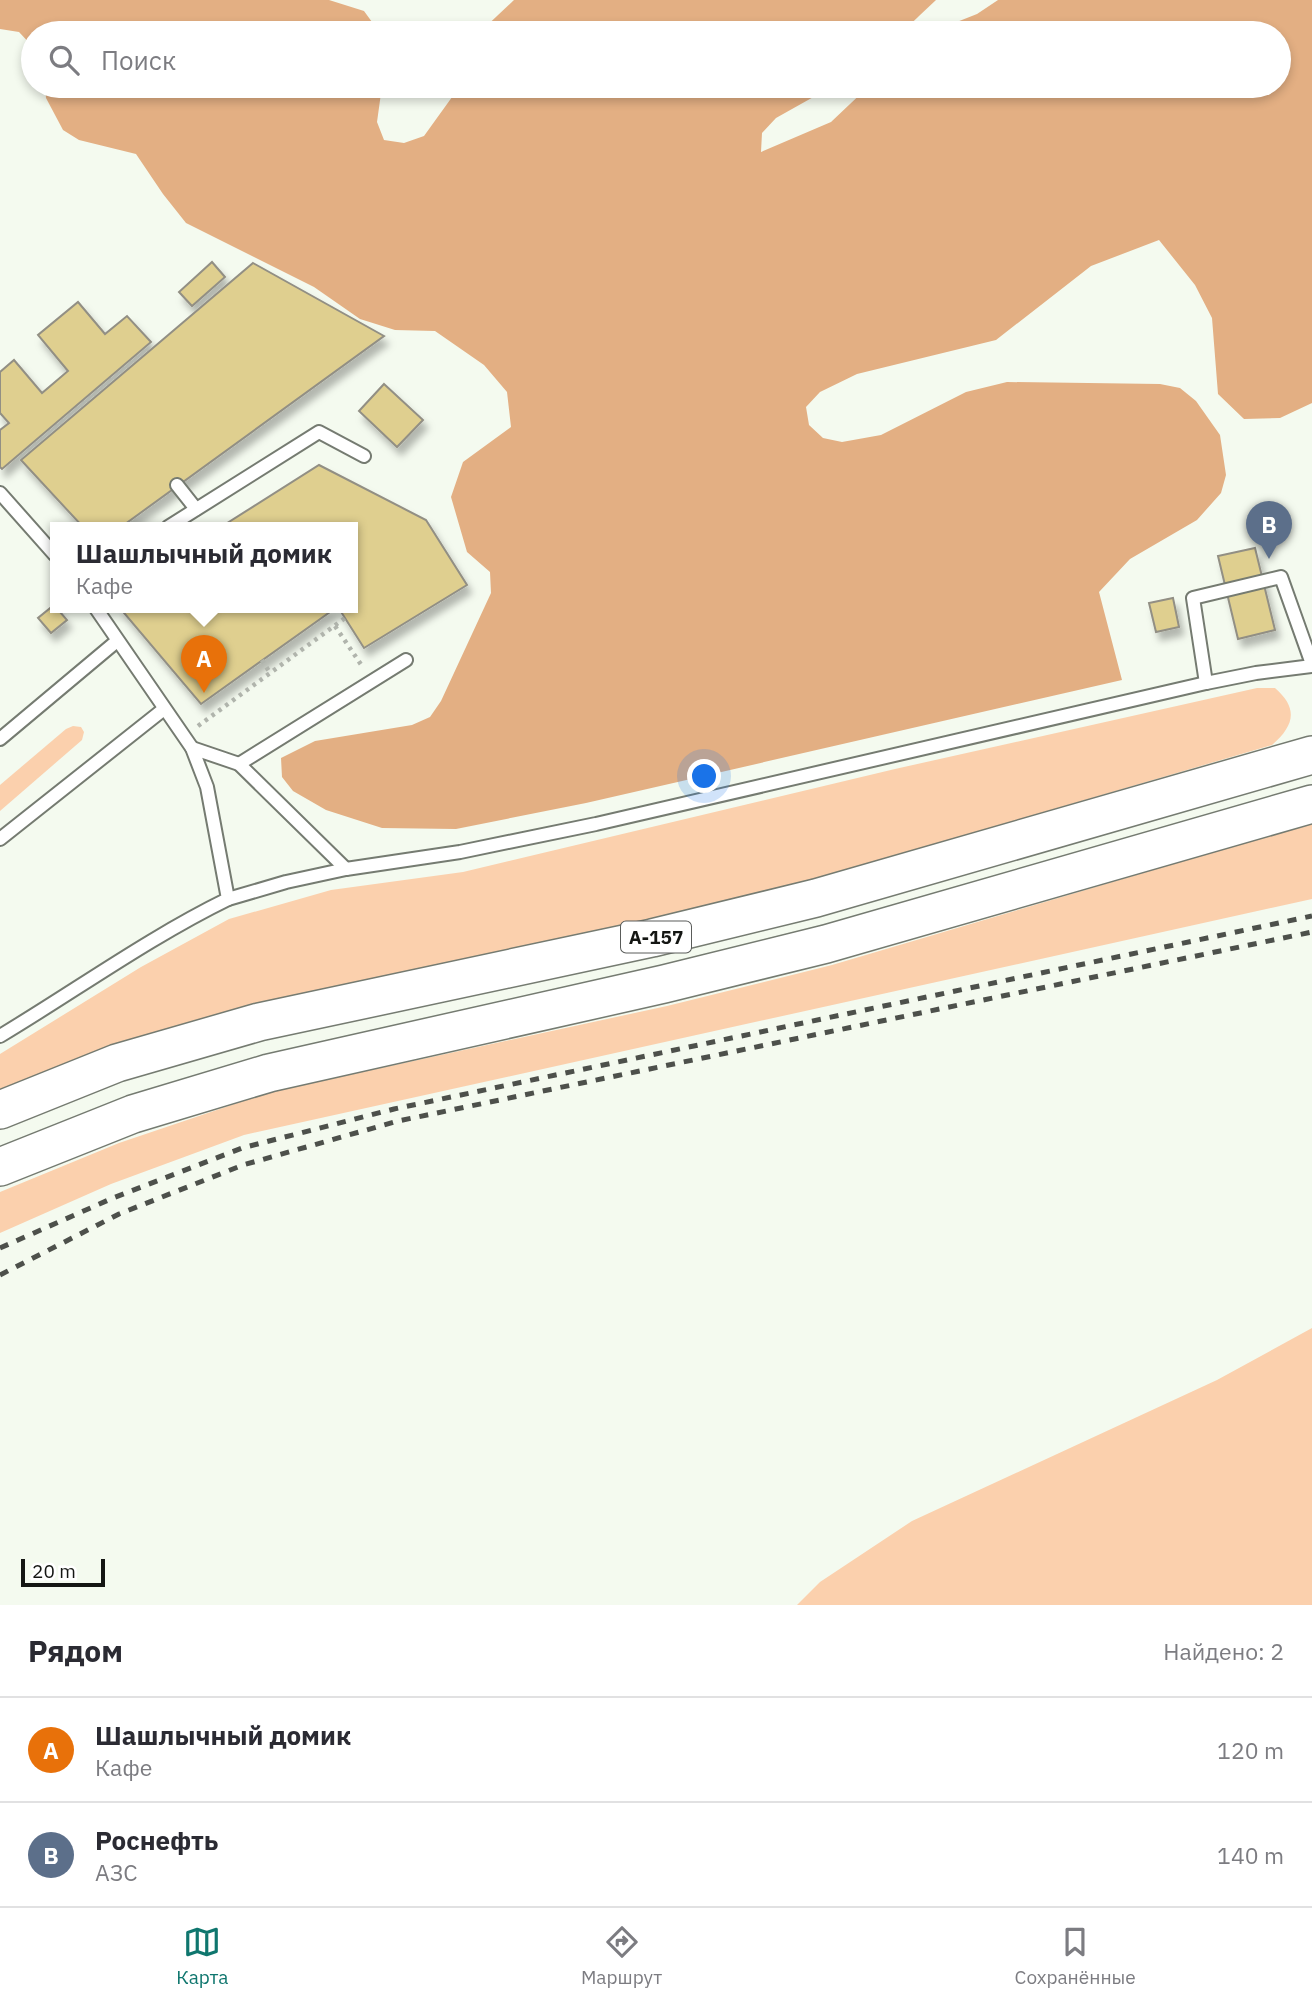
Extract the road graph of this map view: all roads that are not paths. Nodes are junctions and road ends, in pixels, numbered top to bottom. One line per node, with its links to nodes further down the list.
1 (364, 456): 4 (lane)
2 (177, 485): 4 (lane)
3 (0, 494): 6 (lane)
4 (196, 509): 5 (lane)
5 (176, 522)
6 (50, 549)
7 (99, 613): 8 (lane)
8 (117, 641): 12 (lane); 13 (lane)
9 (406, 660): 16 (lane)
10 (1312, 665): 11 (lane); 11 (lane)
11 (1206, 683): 19 (lane)
12 (164, 709): 14 (lane); 18 (lane)
13 (0, 739)
14 (191, 748): 16 (lane); 20 (lane)
15 (1312, 755): 22 (main road, А-157)
16 (239, 764): 19 (lane)
17 (1312, 804): 23 (main road, А-157)
18 (0, 839)
19 (346, 869): 20 (lane)
20 (228, 899): 21 (lane)
21 (0, 1036)
22 (0, 1111)
23 (0, 1167)

